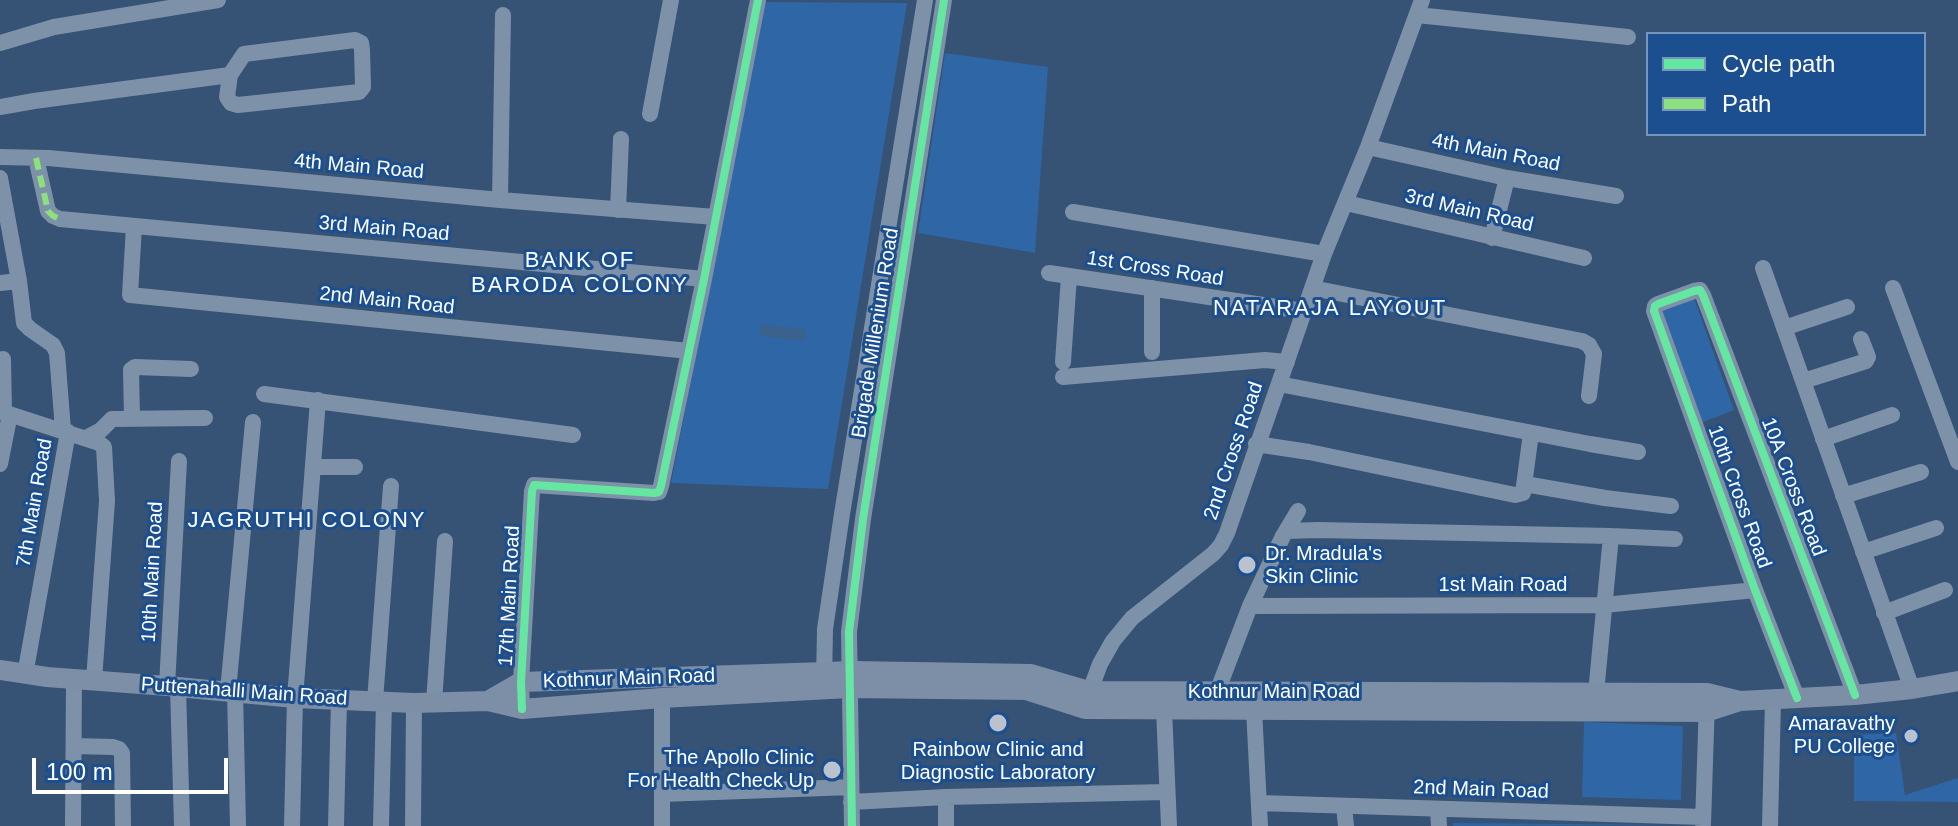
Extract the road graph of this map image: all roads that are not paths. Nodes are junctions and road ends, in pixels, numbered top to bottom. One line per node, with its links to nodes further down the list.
1 (218, 0): 9 (street)
2 (671, 0): 12 (street)
3 (758, 0): 24 (street)
4 (925, 0): 90 (street)
5 (944, 0): 91 (street, Brigade Millenium Road)
6 (1420, 7): 8 (street); 14 (street, 2nd Cross Road)
7 (503, 15): 20 (street)
8 (1628, 37)
9 (0, 43)
10 (230, 75): 10 (street); 11 (street)
11 (0, 107)
12 (650, 114)
13 (621, 139): 22 (street)
14 (1368, 147): 18 (street, 4th Main Road); 21 (street, 2nd Cross Road)
15 (0, 157): 16 (street, 4th Main Road)
16 (36, 158): 20 (street, 4th Main Road); 25 (street, 3rd Main Road)
17 (0, 178): 33 (street, 7th Main Road)
18 (1507, 178): 19 (street, 4th Main Road); 26 (street)
19 (1616, 196)
20 (500, 200): 22 (street, 4th Main Road)
21 (1346, 203): 26 (street, 3rd Main Road); 27 (street, 2nd Cross Road)
22 (618, 210): 24 (street, 4th Main Road)
23 (1073, 212): 27 (street)
24 (715, 217): 32 (street)
25 (134, 226): 32 (street, 3rd Main Road); 43 (street, 2nd Main Road)
26 (1492, 238): 28 (street, 3rd Main Road)
27 (1324, 254): 36 (street, 2nd Cross Road)
28 (1584, 258)
29 (1763, 268): 41 (street)
30 (1049, 273): 31 (street, 1st Cross Road)
31 (1069, 276): 35 (street, 1st Cross Road); 46 (street)
32 (704, 279): 43 (street)
33 (19, 281): 34 (street); 58 (street, 7th Main Road)
34 (0, 283)
35 (1152, 288): 40 (street, 1st Cross Road); 44 (street)
36 (1312, 288): 40 (street, 2nd Cross Road); 51 (street)
37 (1893, 288): 66 (street)
38 (1700, 290): 82 (street, 10th Cross Road); 98 (street, 10A Cross Road)
39 (1847, 307): 41 (street)
40 (1303, 311): 46 (street, 2nd Cross Road)
41 (1784, 328): 48 (street)
42 (1861, 339): 48 (street)
43 (689, 351): 93 (street, 17th Main Road)
44 (1152, 352)
45 (3, 359): 53 (street)
46 (1287, 362): 49 (street, 2nd Cross Road)
47 (191, 369): 55 (street)
48 (1803, 381): 62 (street)
49 (1279, 384): 59 (street); 63 (street, 2nd Cross Road)
50 (264, 394): 52 (street)
51 (1589, 396)
52 (318, 400): 60 (street); 68 (street)
53 (5, 413): 58 (street); 67 (street)
54 (1892, 415): 62 (street)
55 (132, 418): 56 (street); 61 (street)
56 (205, 418)
57 (253, 422): 96 (street)
58 (65, 431): 61 (street); 88 (street, 7th Main Road)
59 (1531, 433): 64 (street); 72 (street)
60 (573, 435)
61 (86, 438): 89 (street)
62 (1823, 439): 73 (street)
63 (1256, 444): 72 (street); 103 (street, 2nd Cross Road)
64 (1638, 452)
65 (179, 461): 94 (street, 10th Main Road)
66 (1958, 462)
67 (0, 464)
68 (313, 467): 69 (street); 99 (street)
69 (355, 467)
70 (1921, 472): 73 (street)
71 (391, 486): 106 (street)
72 (1522, 489): 74 (street)
73 (1843, 496): 81 (street)
74 (1671, 506)
75 (1298, 511): 77 (street)
76 (1936, 528): 81 (street)
77 (1286, 531): 78 (street); 85 (street)
78 (1611, 536): 79 (street); 84 (street)
79 (1675, 539)
80 (445, 541): 109 (street)
81 (1863, 552): 86 (street)
82 (1755, 590): 84 (street, 1st Main Road); 101 (street, 10th Cross Road)
83 (1945, 590): 86 (street)
84 (1604, 605): 85 (street, 1st Main Road); 97 (street)
85 (1250, 606): 104 (street)
86 (1884, 613): 95 (street)
87 (0, 670): 88 (main road, Puttenahalli Main Road)
88 (25, 675): 89 (main road, Puttenahalli Main Road)
89 (84, 680): 94 (main road, Puttenahalli Main Road); 113 (street)
90 (824, 680): 91 (main road, Kothnur Main Road); 93 (main road, Kothnur Main Road); 100 (main road, Kothnur Main Road)
91 (849, 680): 103 (main road, Kothnur Main Road); 116 (street)
92 (1958, 681): 95 (main road, Kothnur Main Road)
93 (521, 682): 107 (main road, Kothnur Main Road); 110 (street, 17th Main Road)
94 (172, 686): 96 (main road, Puttenahalli Main Road); 124 (street, 10th Main Road)
95 (1912, 689): 98 (main road, Kothnur Main Road)
96 (231, 691): 99 (main road, Puttenahalli Main Road); 125 (street)
97 (1596, 693): 104 (main road, Kothnur Main Road); 108 (main road, Kothnur Main Road)
98 (1855, 695): 101 (main road, Kothnur Main Road)
99 (295, 698): 102 (main road, Puttenahalli Main Road); 126 (street)
100 (662, 698): 110 (main road, Kothnur Main Road); 115 (street)
101 (1797, 698): 105 (main road, Kothnur Main Road)
102 (339, 700): 106 (main road, Puttenahalli Main Road); 127 (street)
103 (1087, 700): 104 (main road, Kothnur Main Road); 111 (main road, Kothnur Main Road)
104 (1217, 700): 111 (main road, Kothnur Main Road); 112 (main road, Kothnur Main Road)
105 (1773, 700): 108 (main road, Kothnur Main Road); 137 (street)
106 (379, 701): 109 (main road, Puttenahalli Main Road); 128 (street)
107 (488, 701): 109 (main road, Puttenahalli Main Road); 110 (main road, Kothnur Main Road)
108 (1707, 702): 112 (main road, Kothnur Main Road); 121 (street)
109 (424, 703): 129 (street)
110 (522, 709)
111 (1164, 709): 114 (street)
112 (1254, 709): 118 (street)
113 (74, 746): 122 (street); 123 (street)
114 (1166, 792): 117 (street); 133 (street)
115 (662, 794): 116 (street); 130 (street)
116 (851, 794): 117 (street); 131 (street)
117 (946, 797): 132 (street)
118 (1259, 803): 119 (street, 2nd Main Road); 134 (street)
119 (1344, 806): 120 (street, 2nd Main Road); 135 (street)
120 (1438, 809): 121 (street, 2nd Main Road); 136 (street)
121 (1703, 821)
122 (73, 826)
123 (123, 826)
124 (182, 826)
125 (238, 826)
126 (292, 826)
127 (336, 826)
128 (381, 826)
129 (413, 826)
130 (662, 826)
131 (852, 826)
132 (946, 826)
133 (1169, 826)
134 (1260, 826)
135 (1346, 826)
136 (1439, 826)
137 (1770, 826)

